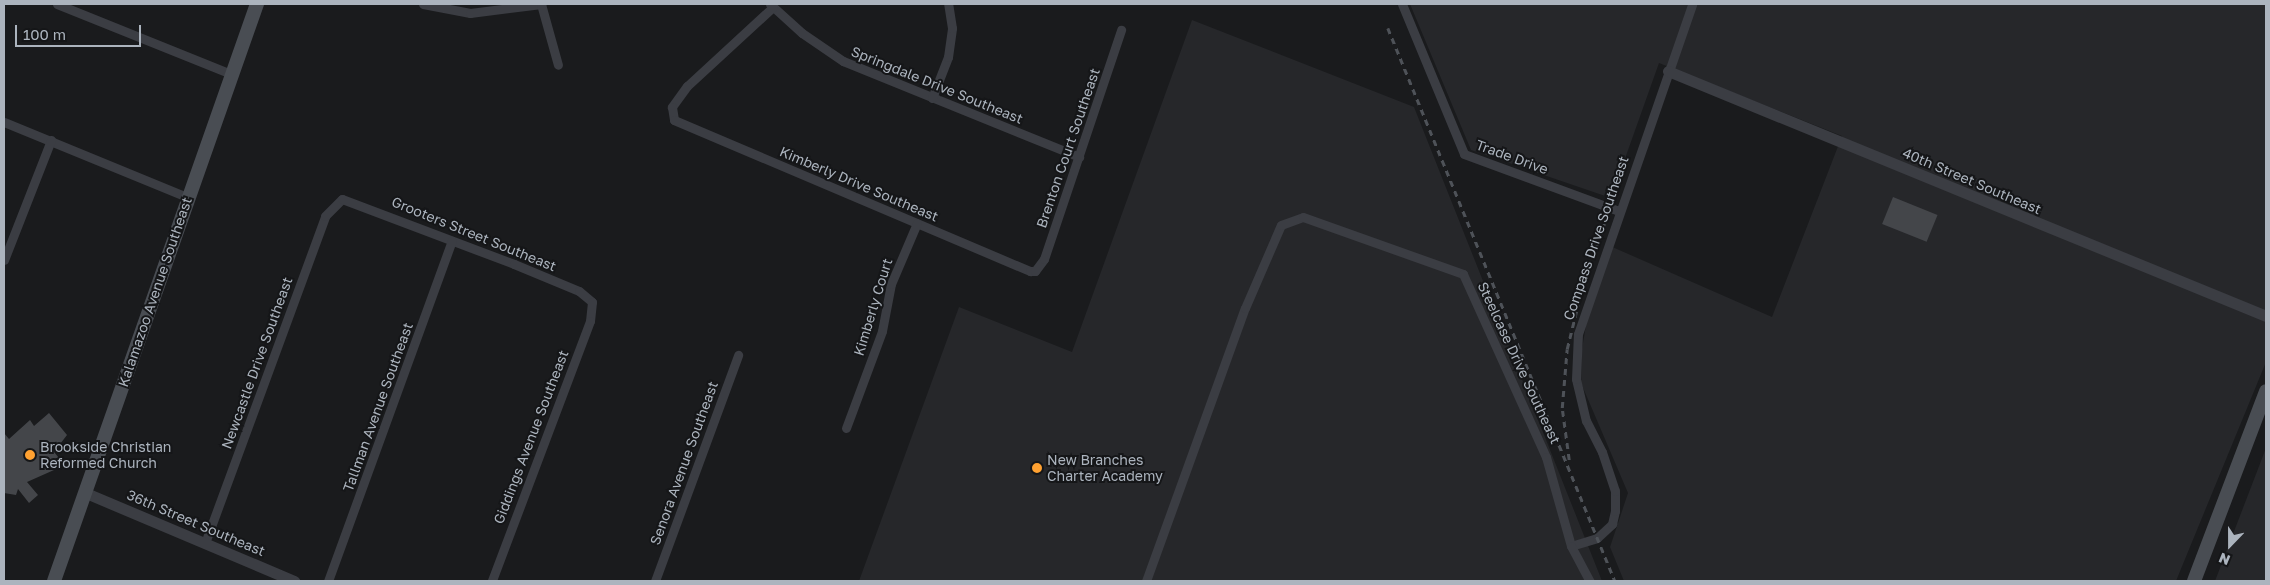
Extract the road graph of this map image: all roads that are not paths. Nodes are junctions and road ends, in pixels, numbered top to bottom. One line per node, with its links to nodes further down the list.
1 (57, 4): 12 (street)
2 (257, 4): 12 (main road, Kalamazoo Avenue Southeast)
3 (423, 4): 4 (street)
4 (541, 4): 10 (street)
5 (948, 4): 13 (street)
6 (1402, 4): 19 (street, Trade Drive)
7 (1692, 4): 11 (street, Compass Drive Southeast)
8 (772, 5): 13 (street, Springdale Drive Southeast); 20 (street, Kimberly Drive Southeast)
9 (1121, 30): 16 (street, Brenton Court Southeast)
10 (558, 65)
11 (1668, 71): 19 (street, Compass Drive Southeast); 25 (street, 40th Street Southeast)
12 (231, 74): 17 (main road, Kalamazoo Avenue Southeast)
13 (932, 98): 16 (street, Springdale Drive Southeast)
14 (4, 122): 15 (street)
15 (51, 140): 17 (street); 22 (street)
16 (1079, 157): 23 (street, Brenton Court Southeast)
17 (189, 198): 29 (main road, Kalamazoo Avenue Southeast)
18 (342, 199): 21 (street, Grooters Street Southeast); 30 (street, Newcastle Drive Southeast)
19 (1619, 211): 31 (street, Compass Drive Southeast)
20 (917, 223): 23 (street, Kimberly Drive Southeast); 28 (street, Kimberly Court)
21 (452, 242): 24 (street, Grooters Street Southeast); 34 (street, Tallman Avenue Southeast)
22 (4, 260)
23 (1035, 271)
24 (592, 302): 35 (street, Giddings Avenue Southeast)
25 (2266, 316)
26 (738, 355): 36 (street, Senora Avenue Southeast)
27 (2266, 391): 39 (main road)
28 (846, 428)
29 (86, 493): 30 (street, 36th Street Southeast); 32 (main road, Kalamazoo Avenue Southeast)
30 (205, 543): 33 (street, 36th Street Southeast)
31 (1571, 546): 37 (street, Steelcase Drive Southeast); 38 (street, Steelcase Drive Southeast)
32 (54, 581)
33 (294, 581)
34 (328, 581)
35 (492, 581)
36 (655, 581)
37 (1146, 581)
38 (1590, 581)
39 (2194, 581)

